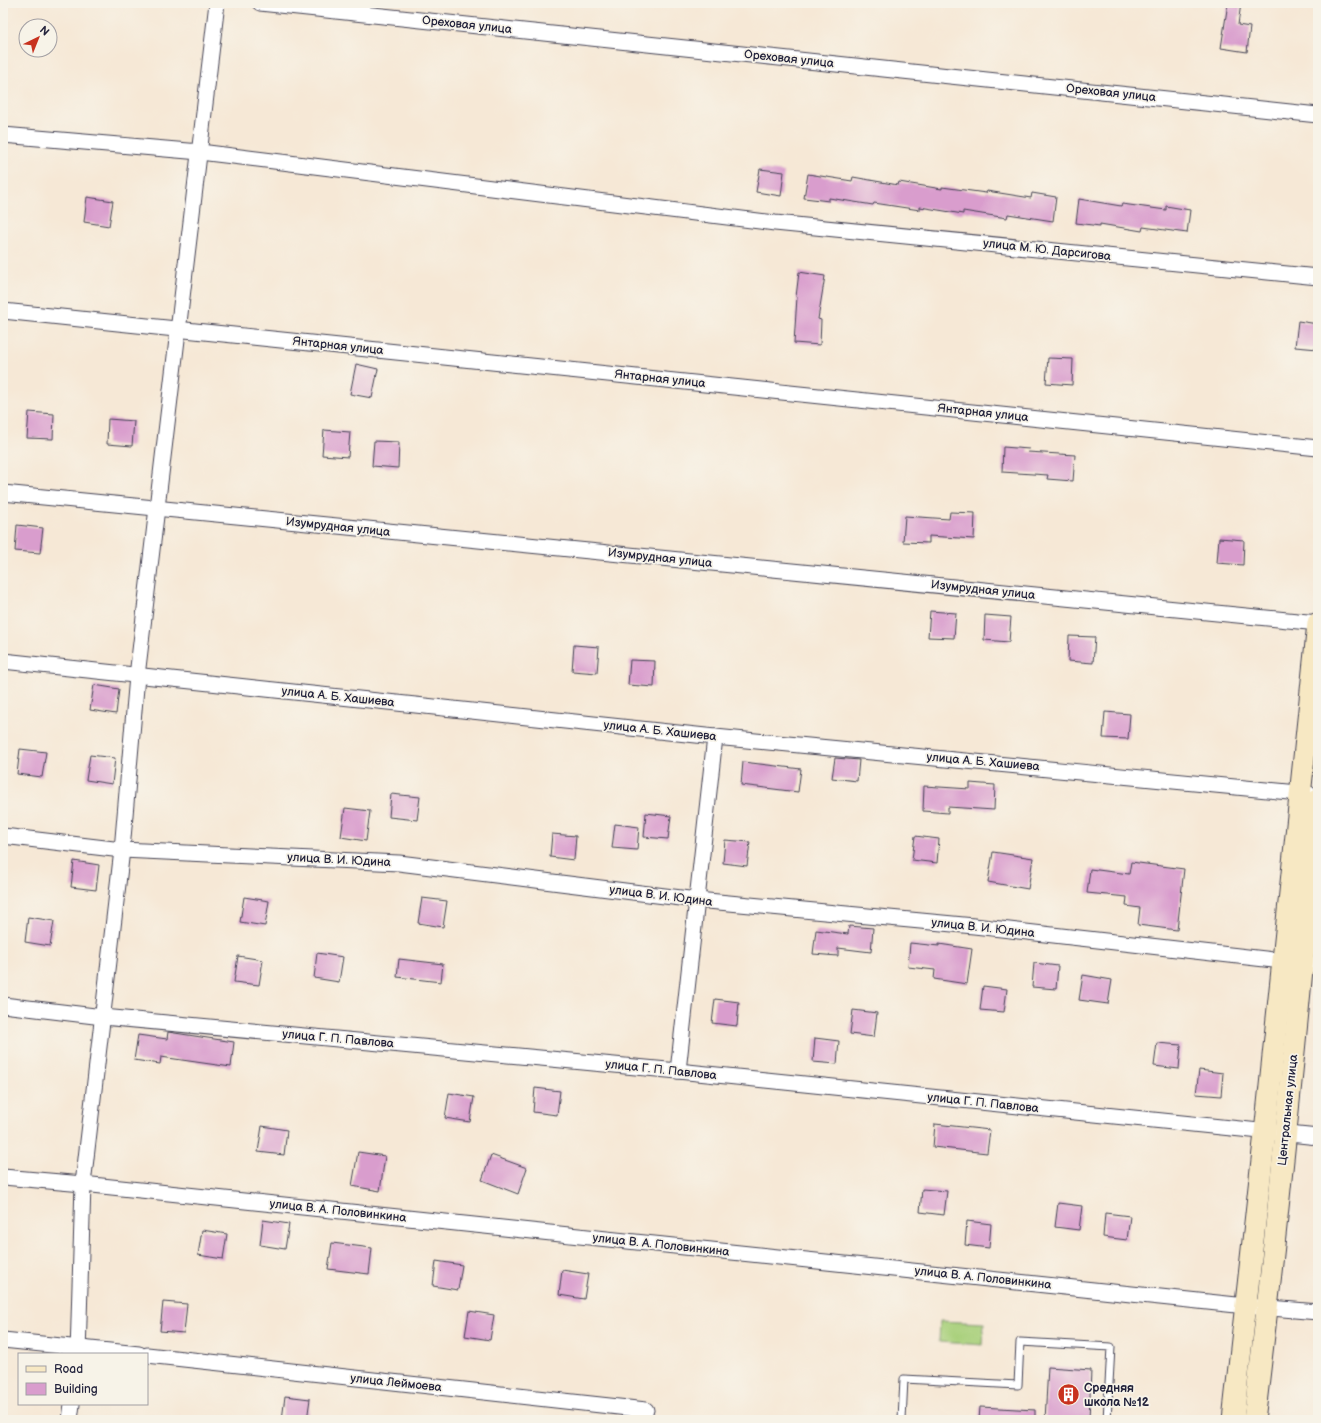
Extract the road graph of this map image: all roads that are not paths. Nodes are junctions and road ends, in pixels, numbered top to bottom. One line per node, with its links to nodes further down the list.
1 (217, 3): 5 (street)
2 (260, 3): 3 (street, Ореховая улица)
3 (1318, 115)
4 (3, 135): 5 (street, улица М. Ю. Дарсигова)
5 (200, 152): 6 (street, улица М. Ю. Дарсигова); 8 (street)
6 (1318, 277)
7 (3, 311): 8 (street, Янтарная улица)
8 (179, 330): 9 (street, Янтарная улица); 11 (street)
9 (1318, 448)
10 (3, 493): 11 (street, Изумрудная улица)
11 (158, 509): 12 (street, Изумрудная улица); 14 (street)
12 (1318, 623): 16 (street)
13 (3, 661): 14 (street, улица А. Б. Хашиева)
14 (137, 676): 15 (street, улица А. Б. Хашиева); 18 (street)
15 (715, 737): 16 (street, улица А. Б. Хашиева); 19 (street)
16 (1312, 796): 20 (street)
17 (3, 836): 18 (street, улица В. И. Юдина)
18 (122, 850): 19 (street, улица В. И. Юдина); 22 (street)
19 (697, 900): 20 (street, улица В. И. Юдина); 23 (street)
20 (1301, 963): 24 (street, Центральная улица); 25 (street, Центральная улица)
21 (3, 1005): 22 (street, улица Г. П. Павлова)
22 (103, 1017): 23 (street, улица Г. П. Павлова); 28 (street)
23 (678, 1071): 24 (street, улица Г. П. Павлова)
24 (1265, 1133): 25 (street, улица Г. П. Павлова); 29 (street, Центральная улица)
25 (1286, 1134): 26 (street, улица Г. П. Павлова); 30 (street, Центральная улица)
26 (1318, 1138)
27 (3, 1178): 28 (street, улица В. А. Половинкина)
28 (83, 1184): 29 (street, улица В. А. Половинкина); 33 (street)
29 (1246, 1306): 30 (street, улица В. А. Половинкина); 41 (street, Центральная улица)
30 (1268, 1308): 31 (street, улица В. А. Половинкина); 42 (street, Центральная улица)
31 (1318, 1312)
32 (3, 1340): 33 (street)
33 (78, 1351): 34 (street)
34 (118, 1353)
35 (148, 1355): 37 (street, улица Леймоева)
36 (72, 1405): 38 (street)
37 (646, 1410)
38 (70, 1420)
39 (902, 1420): 40 (lane)
40 (1108, 1420)
41 (1233, 1420)
42 (1254, 1420)

